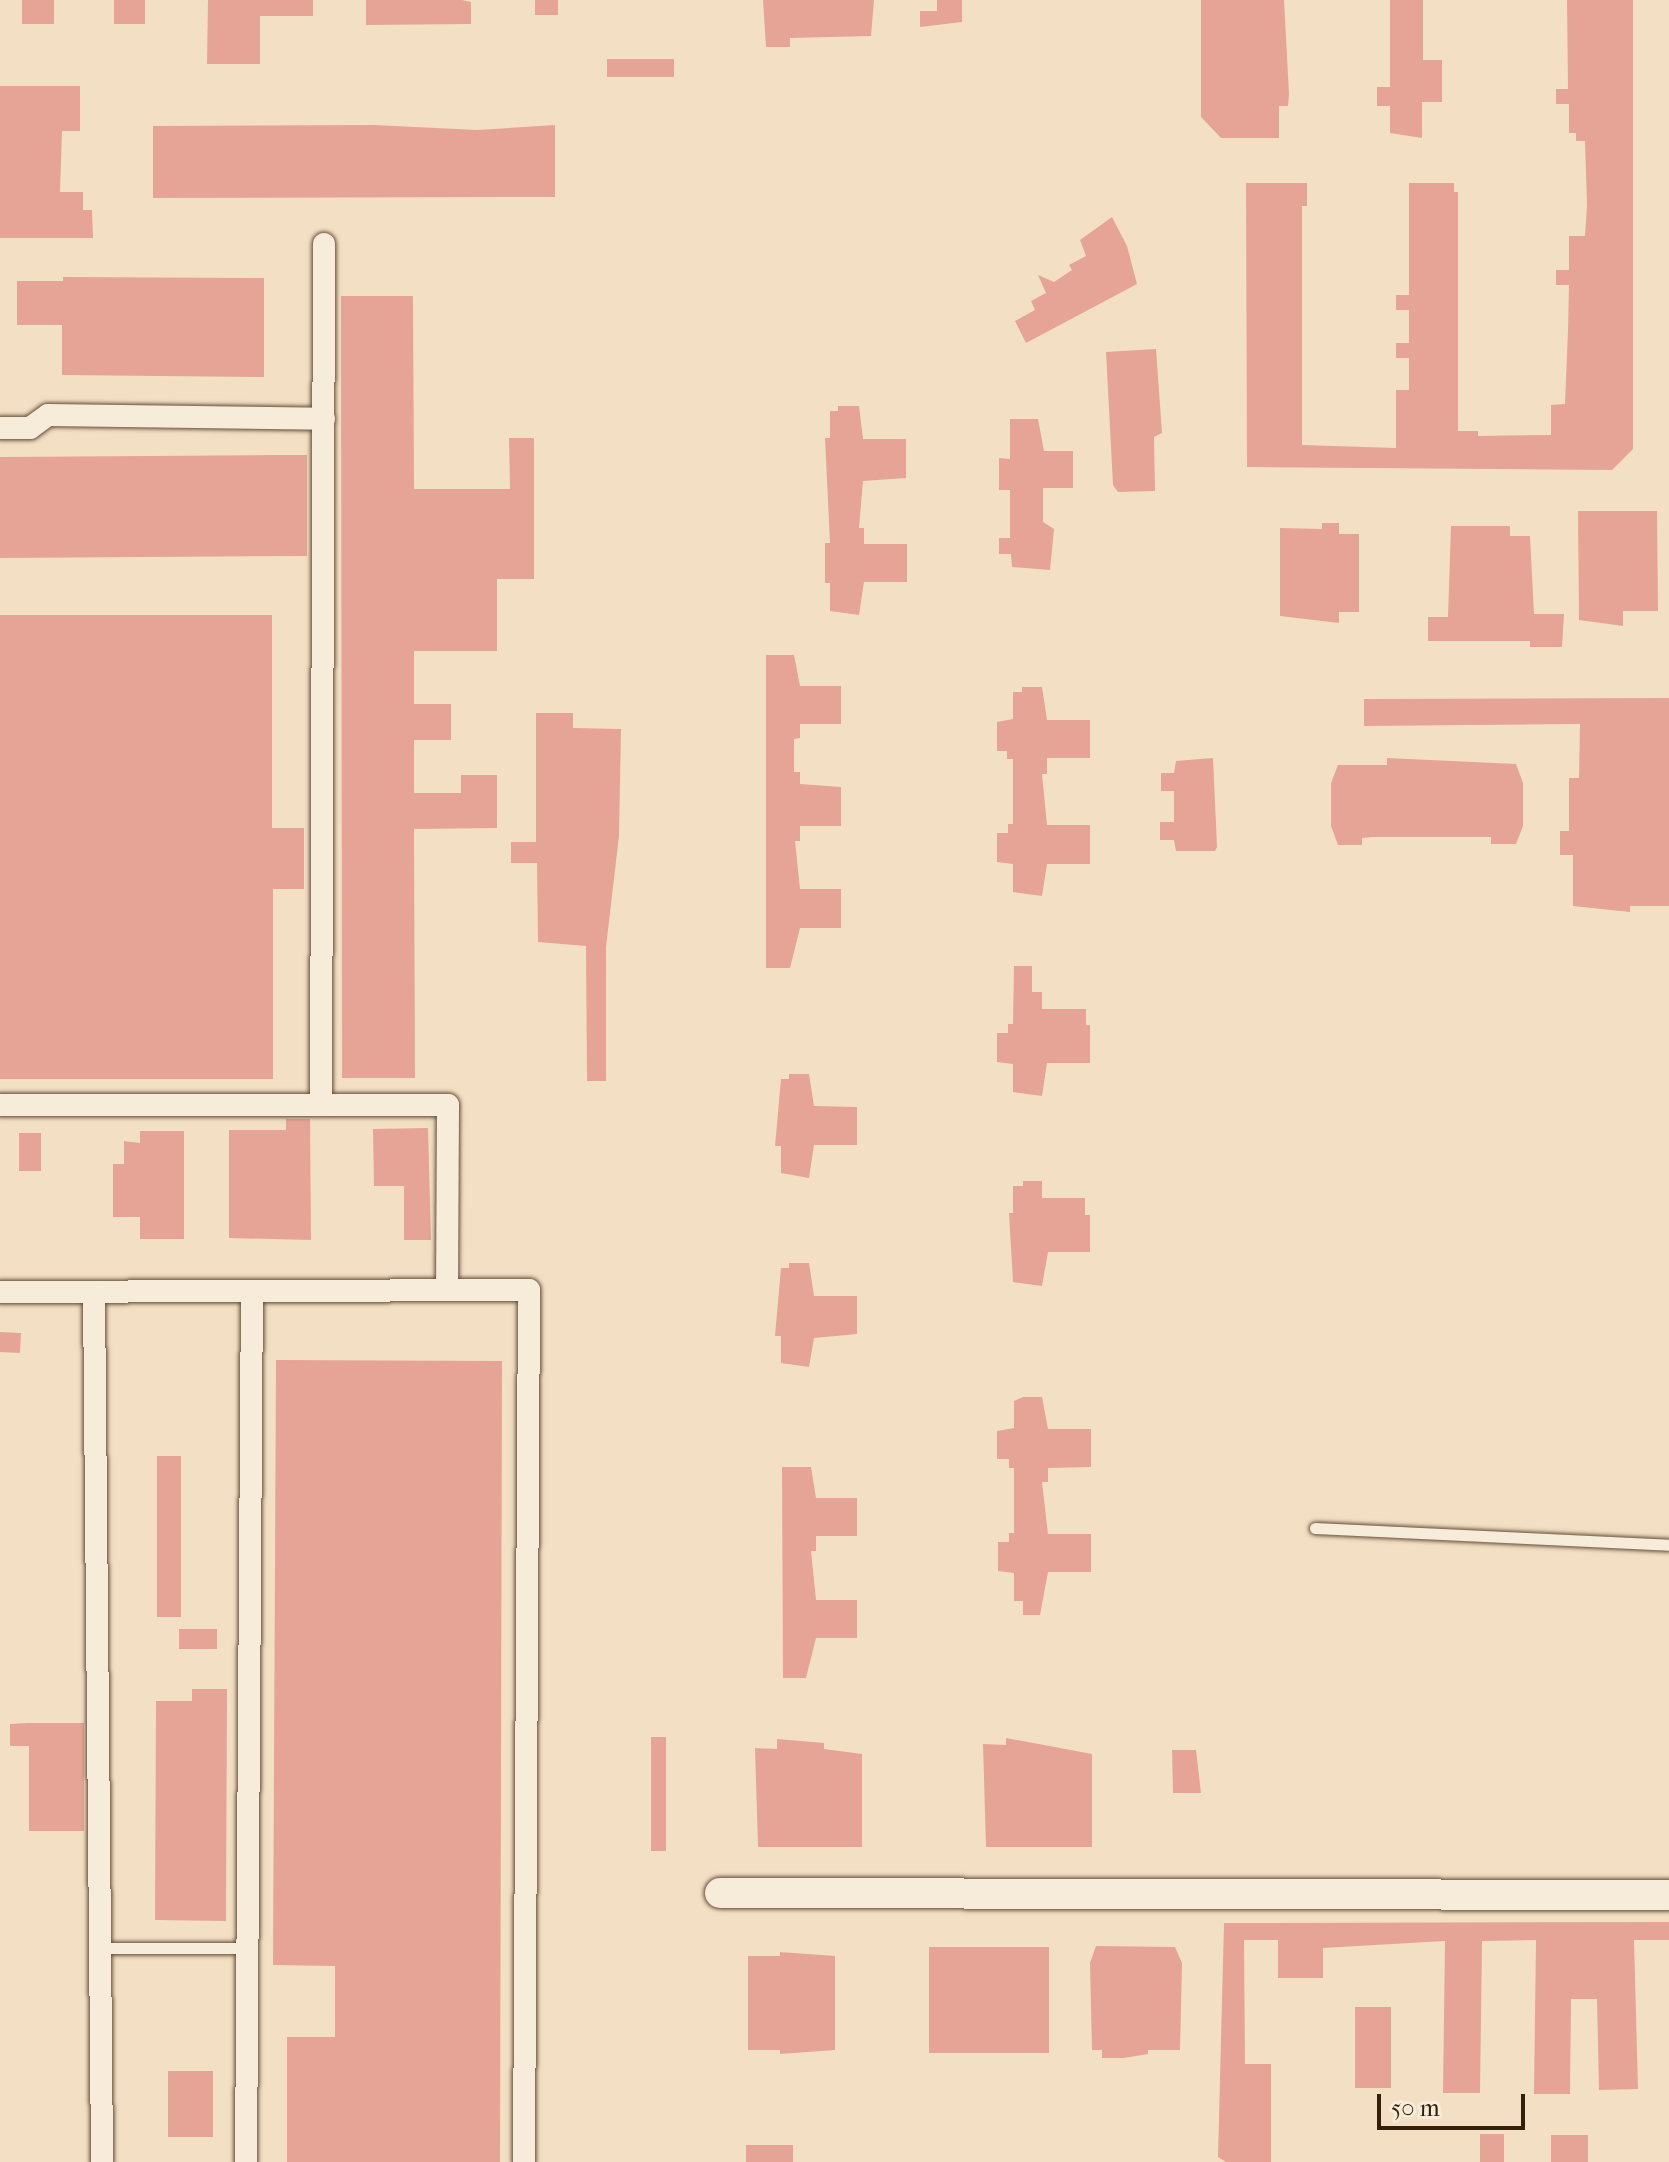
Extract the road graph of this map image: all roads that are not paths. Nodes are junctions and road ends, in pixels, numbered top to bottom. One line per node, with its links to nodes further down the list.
1 (324, 244): 2 (street)
2 (324, 419): 3 (street); 5 (street)
3 (0, 428)
4 (0, 1105): 5 (street)
5 (321, 1105): 6 (street)
6 (447, 1290): 7 (street); 18 (street)
7 (252, 1291): 9 (street); 15 (street)
8 (0, 1292): 9 (street)
9 (94, 1292): 14 (street)
10 (1315, 1528): 11 (lane)
11 (1669, 1545)
12 (720, 1893): 13 (street)
13 (1669, 1895)
14 (100, 1948): 15 (lane); 16 (street)
15 (247, 1948): 17 (street)
16 (102, 2162)
17 (246, 2162)
18 (524, 2162)

